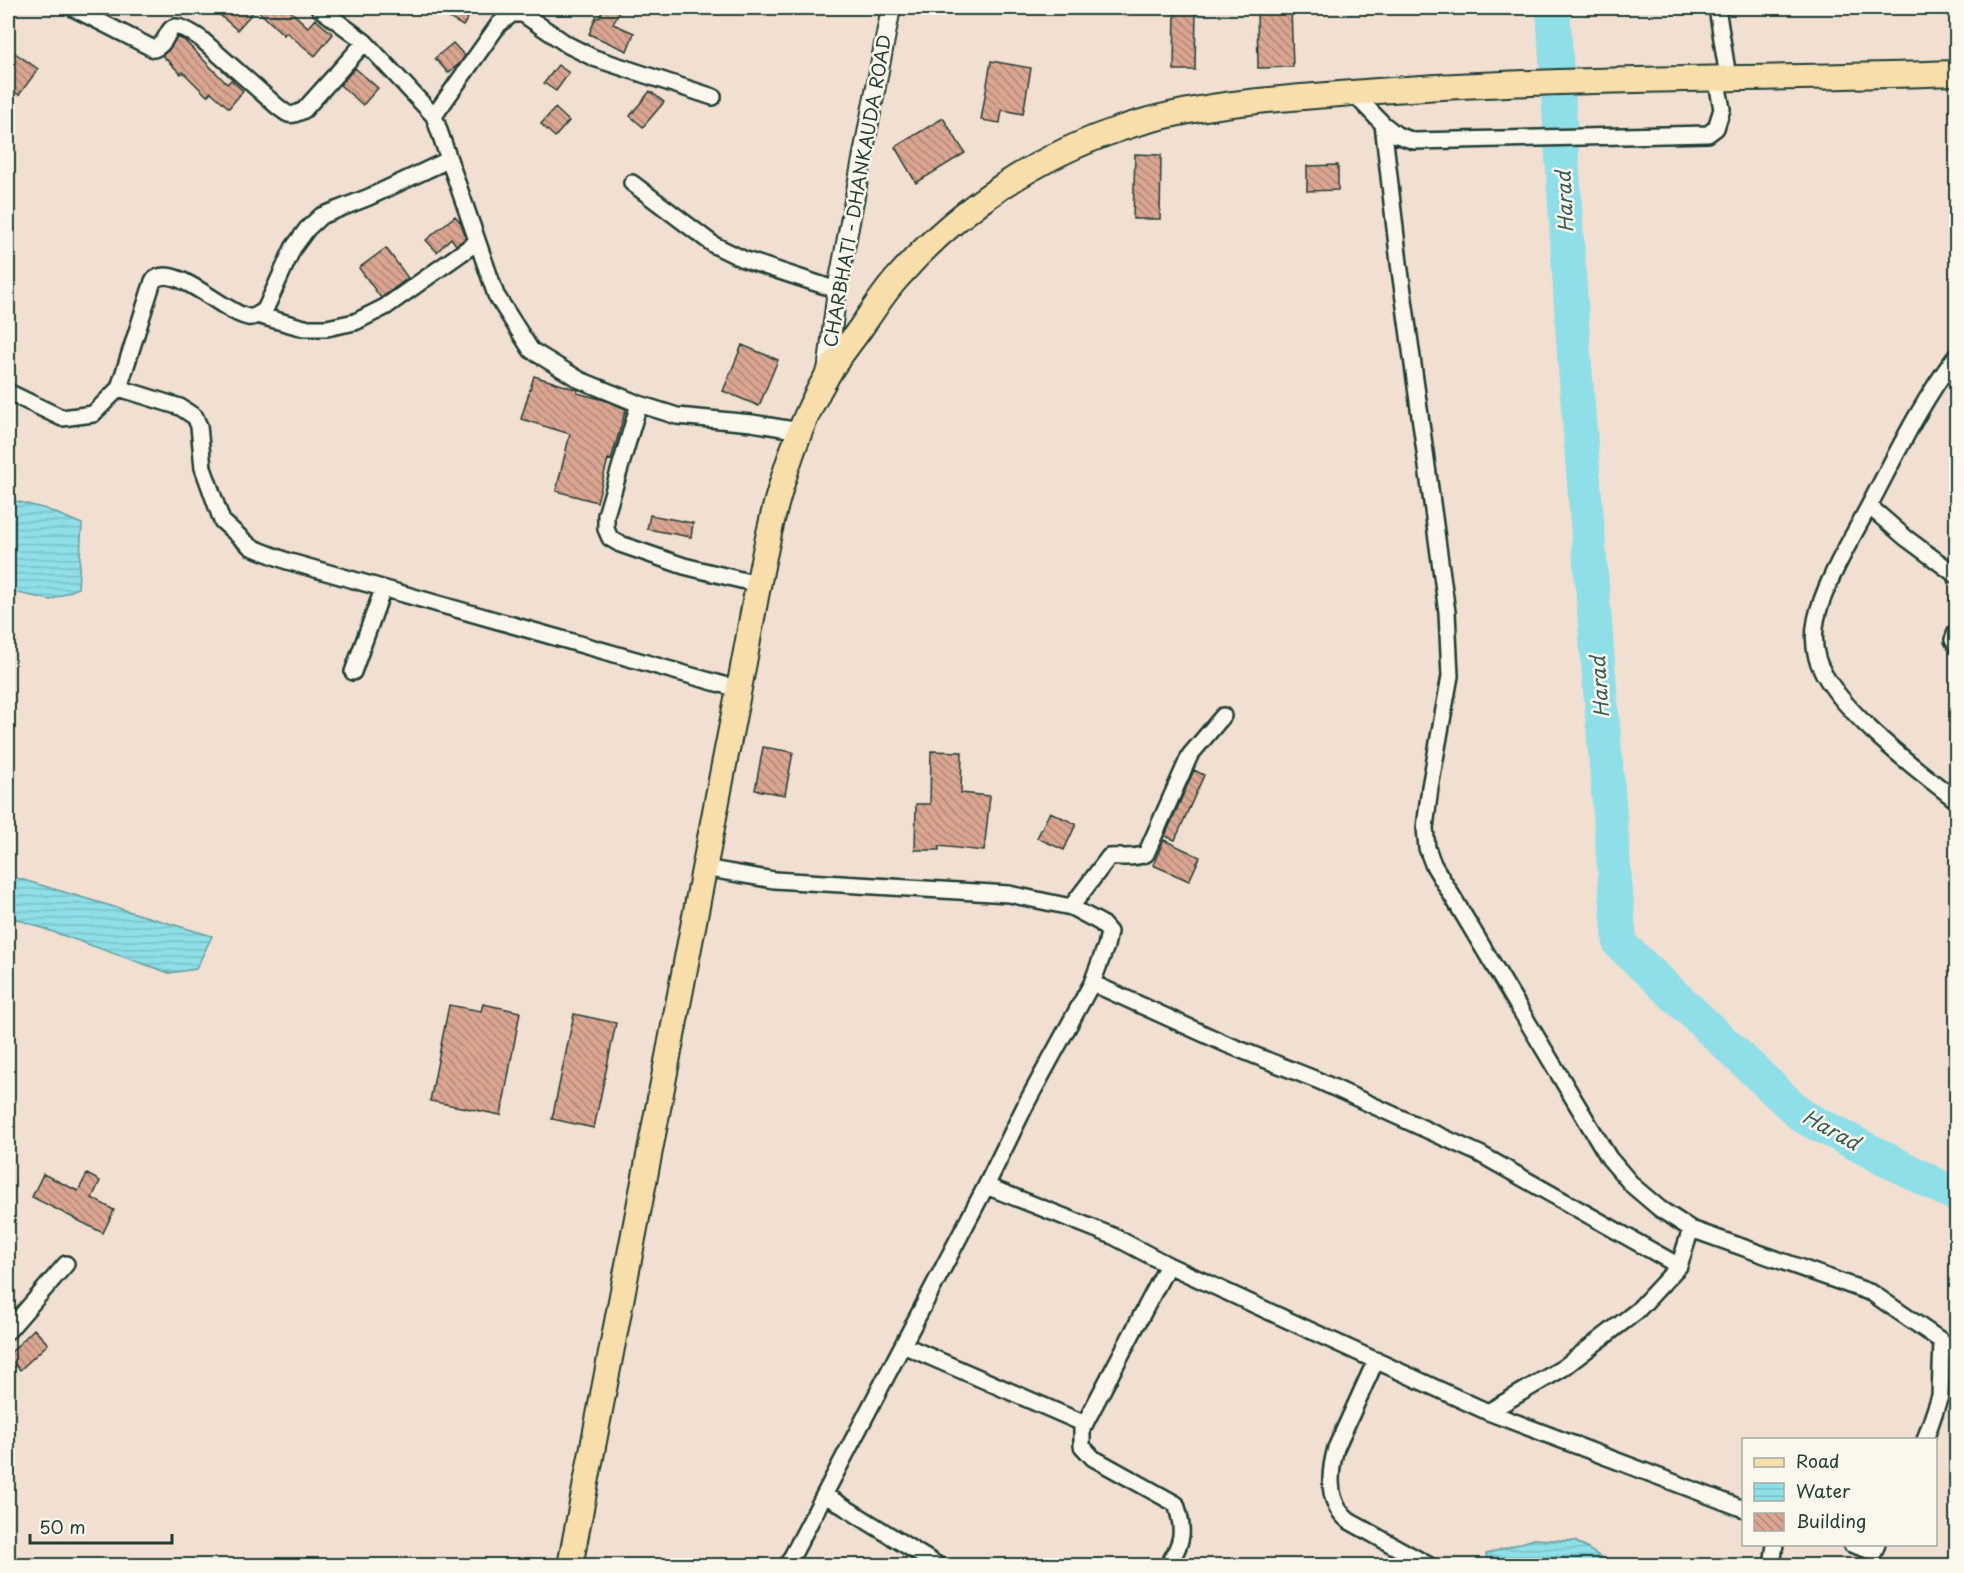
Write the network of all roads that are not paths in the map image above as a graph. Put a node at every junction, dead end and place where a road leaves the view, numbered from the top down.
1 (73, 8) edge
2 (319, 8) edge
3 (891, 8) edge
4 (1717, 8) edge
5 (365, 42) junction
6 (1956, 73) edge
7 (1722, 77) junction
8 (1353, 93) junction
9 (713, 97) dead end
10 (434, 116) junction
11 (1383, 124) junction
12 (448, 160) junction
13 (632, 183) dead end
14 (477, 242) junction
15 (837, 291) junction
16 (257, 315) junction
17 (1956, 356) edge
18 (827, 375) junction
19 (119, 388) junction
20 (8, 392) edge
21 (639, 404) junction
22 (800, 431) junction
23 (1869, 506) junction
24 (1956, 575) edge
25 (383, 589) junction
26 (756, 593) junction
27 (1956, 632) edge
28 (1956, 645) edge
29 (353, 672) dead end
30 (738, 689) junction
31 (1223, 716) dead end
32 (1956, 800) edge
33 (705, 868) junction
34 (1071, 907) junction
35 (1092, 983) junction
36 (986, 1186) junction
37 (1691, 1229) junction
38 (66, 1264) dead end
39 (1168, 1265) junction
40 (1679, 1266) junction
41 (8, 1331) edge
42 (1942, 1341) junction
43 (903, 1345) junction
44 (1956, 1351) edge
45 (1376, 1360) junction
46 (1488, 1412) junction
47 (1085, 1424) junction
48 (1925, 1438) edge
49 (825, 1495) junction
50 (1742, 1509) edge
51 (1775, 1546) edge
52 (1855, 1546) edge
53 (1876, 1546) edge
54 (570, 1566) edge
55 (787, 1566) edge
56 (939, 1566) edge
57 (1167, 1566) edge
58 (1430, 1566) edge
59 (1772, 1566) edge

1 - 5 street
2 - 5 street
3 - 15 street, CHARBHATI - DHANKAUDA ROAD
4 - 7 street
5 - 10 street
6 - 7 main road
7 - 8 main road
7 - 11 street
8 - 11 street
8 - 18 main road
9 - 10 street
10 - 12 street
11 - 37 street
12 - 14 street
12 - 16 street
13 - 15 street
14 - 16 street
14 - 21 street
15 - 18 street, CHARBHATI - DHANKAUDA ROAD
16 - 19 street
17 - 23 street
18 - 22 main road
19 - 20 street
19 - 25 street
21 - 22 street
21 - 26 street
22 - 26 main road
23 - 24 street
23 - 32 street
25 - 29 street
25 - 30 street
26 - 30 main road
27 - 28 street
30 - 33 main road
31 - 34 street
33 - 34 street
33 - 54 main road
34 - 35 street
35 - 36 street
35 - 40 street
36 - 39 street
36 - 43 street
37 - 40 street
37 - 42 street
38 - 41 street
39 - 45 street
39 - 47 street
40 - 46 street
42 - 44 street
42 - 48 street
43 - 47 street
43 - 49 street
45 - 46 street
45 - 58 street
46 - 50 street
47 - 57 street
49 - 55 street
49 - 56 street
51 - 59 street
52 - 53 street

